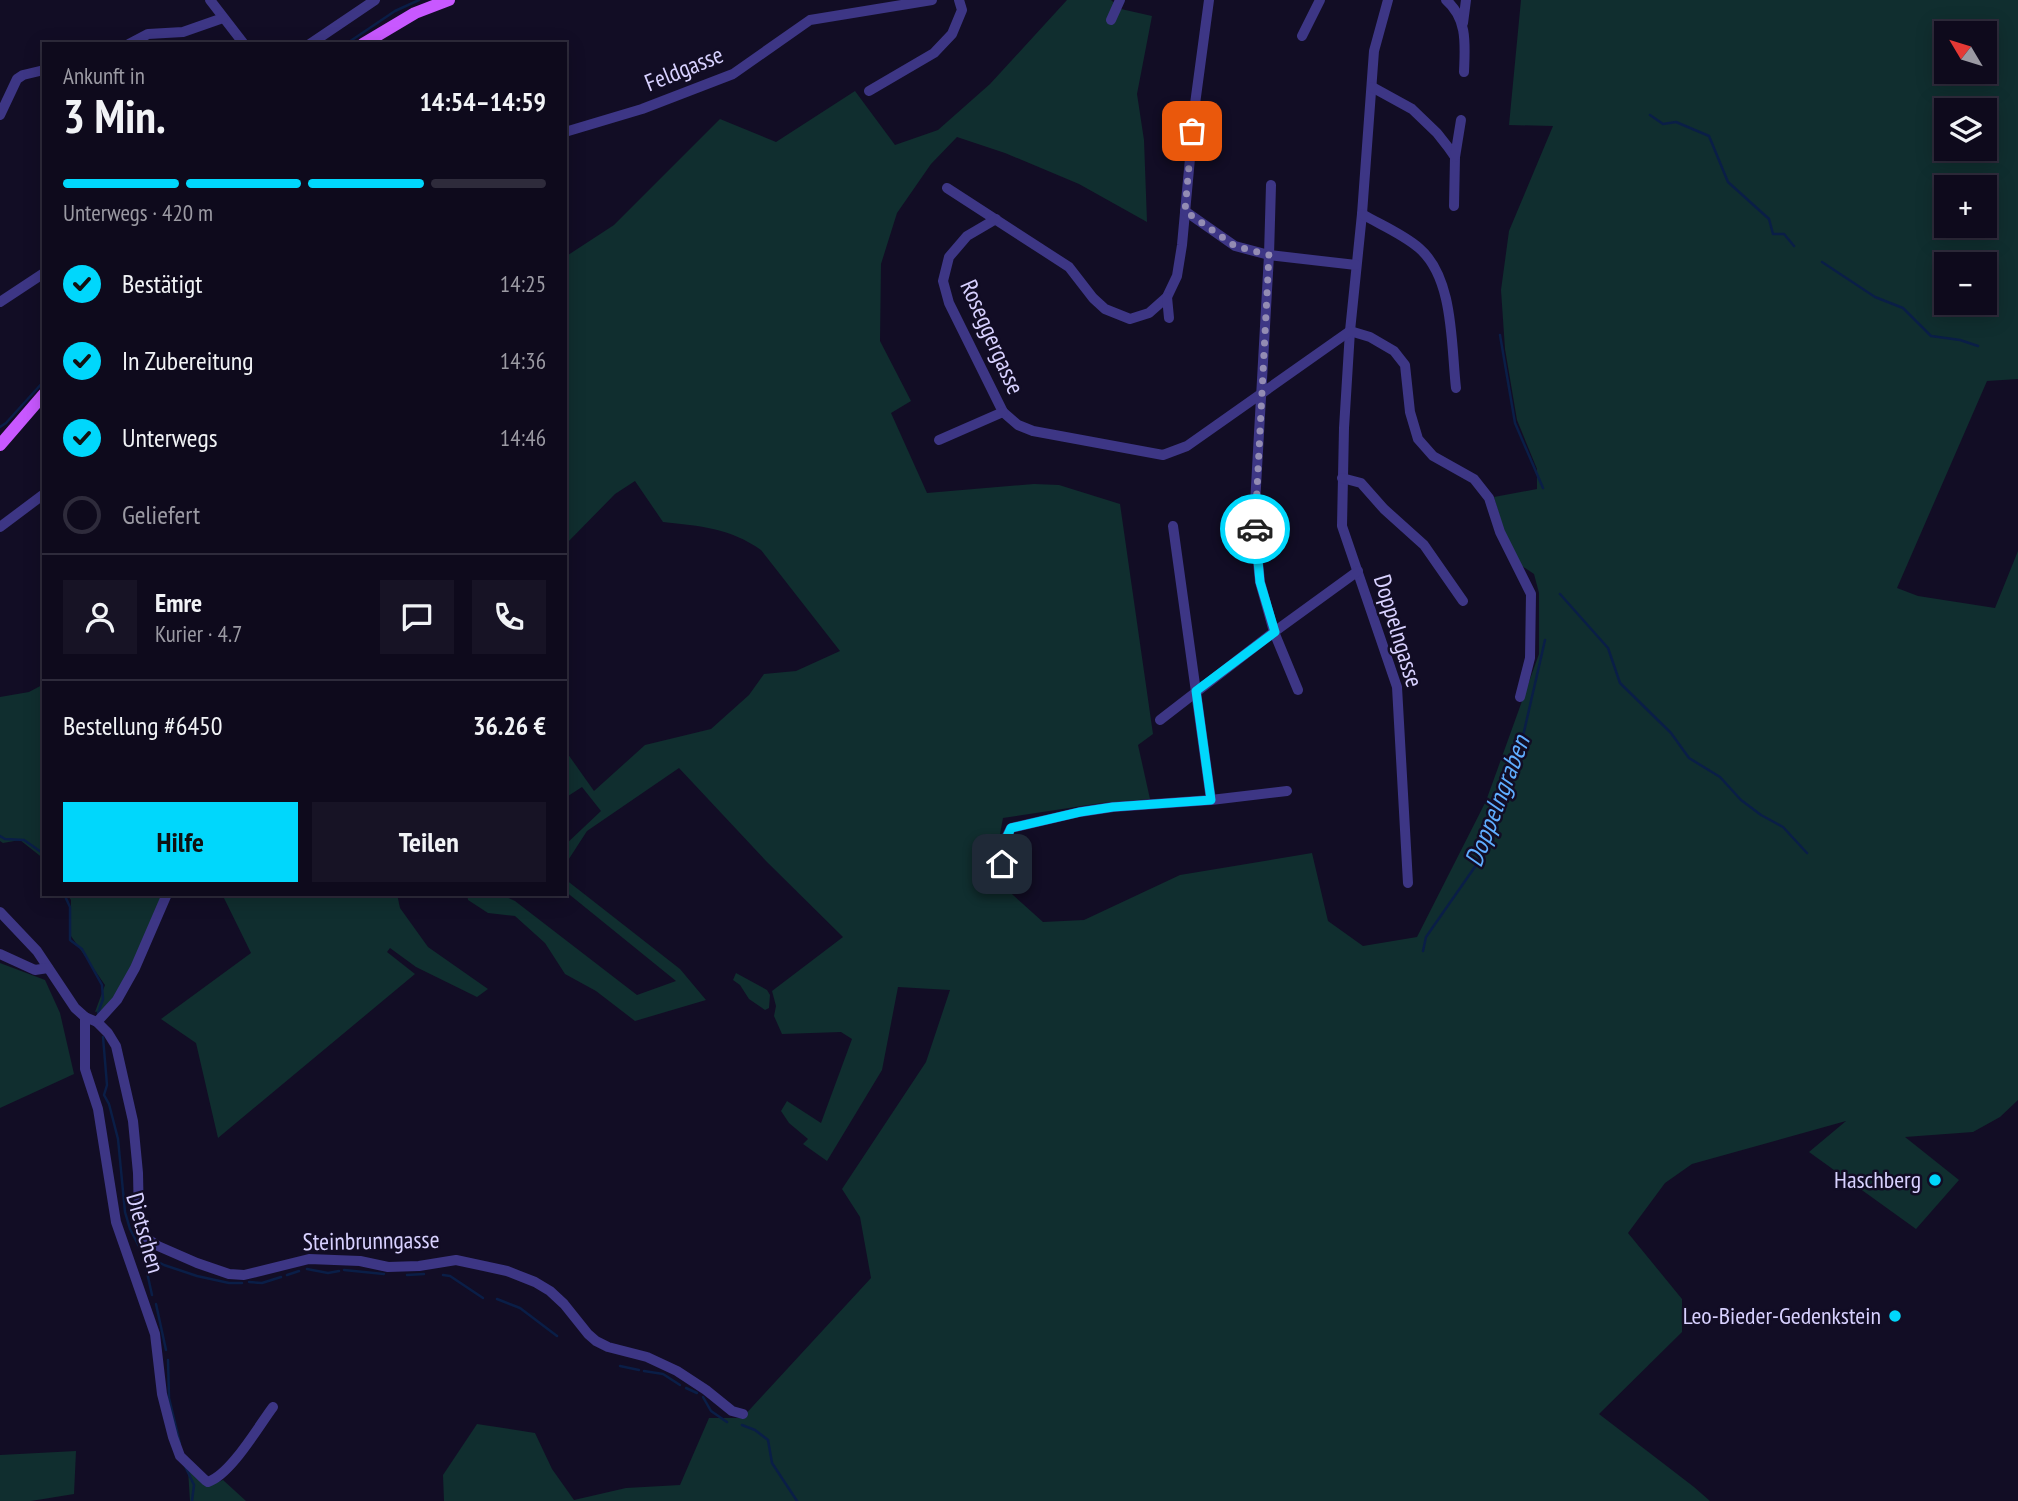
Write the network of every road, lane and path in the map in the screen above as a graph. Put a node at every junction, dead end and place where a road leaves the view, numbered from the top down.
1 (375, 0) edge
2 (449, 0) edge
3 (932, 0) edge
4 (959, 0) edge
5 (1120, 0) edge
6 (1209, 0) edge
7 (1320, 0) edge
8 (1388, 0) edge
9 (1446, 0) edge
10 (1466, 0) edge
11 (211, 1) edge
12 (223, 18) junction
13 (1111, 20) dead end
14 (1463, 23) junction
15 (183, 32) junction
16 (1302, 36) dead end
17 (133, 42) edge
18 (183, 42) edge
19 (241, 42) edge
20 (313, 42) edge
21 (366, 42) edge
22 (42, 70) edge
23 (1464, 72) dead end
24 (1372, 87) junction
25 (869, 91) dead end
26 (0, 115) edge
27 (1461, 120) dead end
28 (567, 131) edge
29 (1455, 157) junction
30 (1271, 185) dead end
31 (947, 188) dead end
32 (1454, 206) dead end
33 (1185, 211) junction
34 (1363, 214) junction
35 (996, 219) junction
36 (1269, 255) junction
37 (1356, 265) junction
38 (42, 274) edge
39 (1167, 298) junction
40 (0, 302) edge
41 (1169, 317) dead end
42 (1350, 331) junction
43 (1456, 388) dead end
44 (1261, 393) junction
45 (42, 396) edge
46 (1003, 412) junction
47 (939, 440) dead end
48 (0, 445) edge
49 (1342, 478) junction
50 (42, 496) edge
51 (1173, 526) dead end
52 (0, 527) edge
53 (1358, 571) junction
54 (1464, 601) dead end
55 (1275, 632) junction
56 (1298, 690) dead end
57 (1196, 691) junction
58 (1520, 697) dead end
59 (1160, 720) dead end
60 (1287, 791) dead end
61 (1211, 800) junction
62 (1002, 864) dead end
63 (1408, 883) dead end
64 (166, 896) edge
65 (0, 912) edge
66 (0, 954) edge
67 (48, 968) junction
68 (85, 1017) junction
69 (97, 1021) junction
70 (273, 1407) dead end
71 (743, 1414) dead end

1 - 20 street
2 - 21 main road
3 - 28 street, Feldgasse
4 - 25 street
5 - 13 street
6 - 33 street
7 - 16 street
8 - 24 street, Doppelngasse
9 - 14 street
10 - 14 street
11 - 12 street
12 - 15 street
12 - 19 street
14 - 23 street
15 - 17 street
15 - 18 street
22 - 26 street
24 - 29 street
24 - 34 street, Doppelngasse
27 - 29 street
29 - 32 street
30 - 36 street
31 - 35 street
33 - 36 street
33 - 39 street
34 - 37 street, Doppelngasse
34 - 43 street
35 - 39 street
35 - 46 street, Roseggergasse
36 - 37 street
36 - 44 street
37 - 42 street, Doppelngasse
38 - 40 street
39 - 41 street
42 - 44 street
42 - 49 street, Doppelngasse
42 - 58 street
44 - 46 street, Roseggergasse
44 - 55 street
45 - 48 main road
46 - 47 street, Roseggergasse
49 - 53 street, Doppelngasse
49 - 54 street
50 - 52 street
51 - 57 street
53 - 55 street
53 - 63 street, Doppelngasse
55 - 56 street
55 - 57 street
57 - 59 street
57 - 61 street
60 - 61 street
61 - 62 street
64 - 69 street
65 - 67 street
66 - 67 street
67 - 68 street
68 - 69 street
68 - 70 street, Dietschen
69 - 71 street, Steinbrunngasse

